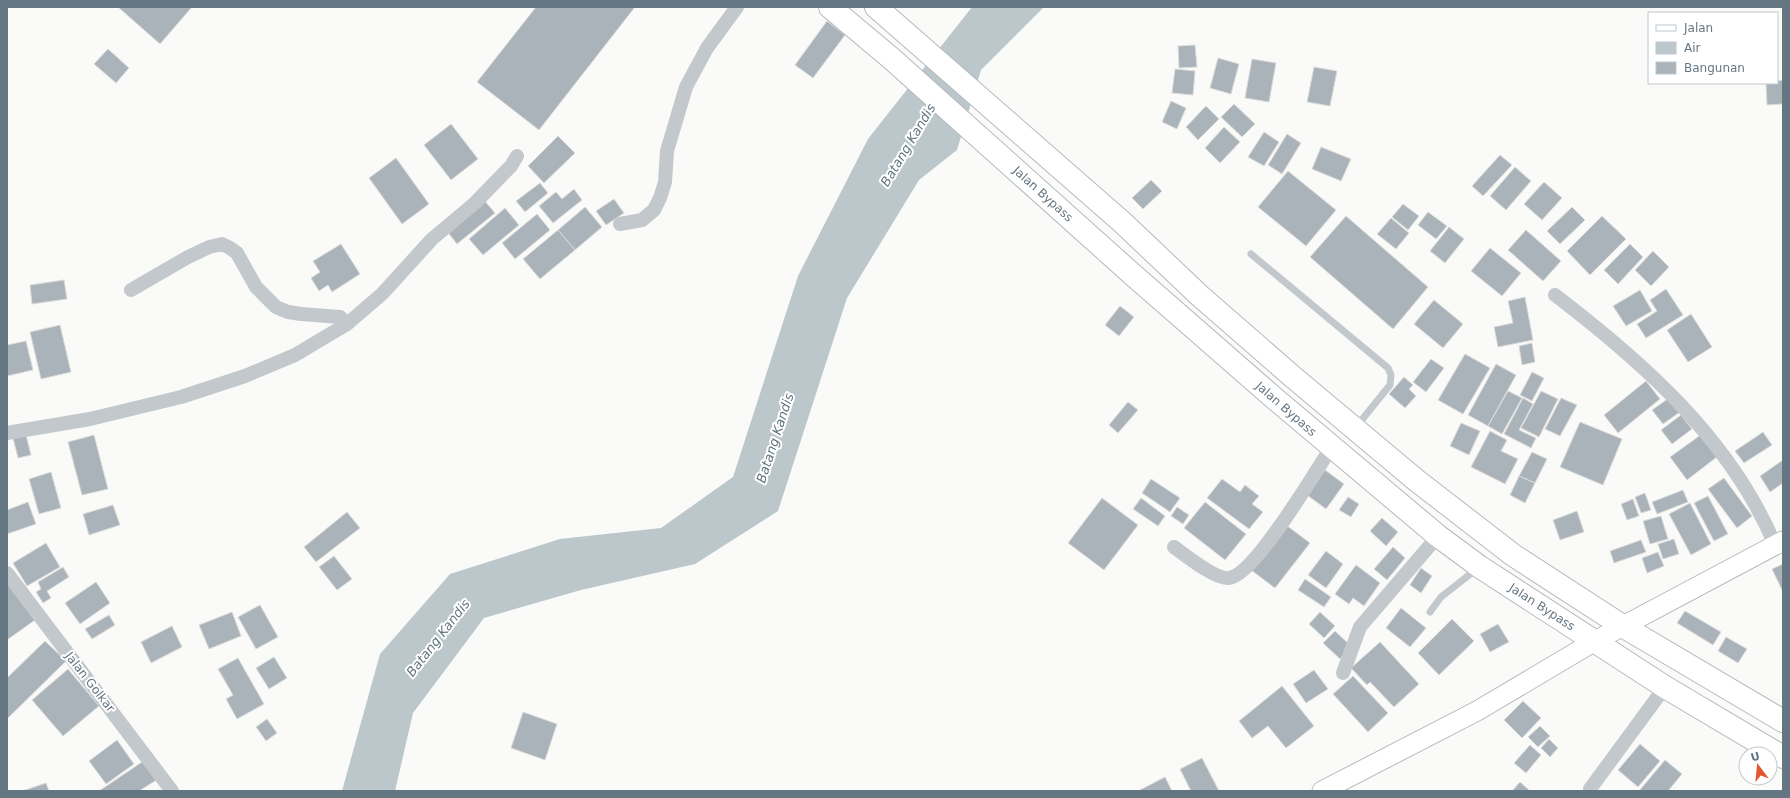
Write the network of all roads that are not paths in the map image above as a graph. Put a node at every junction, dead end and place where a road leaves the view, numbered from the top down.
1 (737, 7) edge
2 (830, 7) edge
3 (876, 7) edge
4 (517, 156) dead end
5 (620, 224) dead end
6 (1251, 254) dead end
7 (131, 290) dead end
8 (1555, 295) dead end
9 (347, 324) junction
10 (1293, 377) junction
11 (1274, 398) junction
12 (1354, 429) junction
13 (7, 433) edge
14 (1331, 448) junction
15 (1438, 536) junction
16 (1779, 543) edge
17 (1174, 547) dead end
18 (1480, 567) junction
19 (7, 573) edge
20 (1430, 612) dead end
21 (1624, 627) junction
22 (1595, 640) junction
23 (1343, 673) dead end
24 (1666, 687) junction
25 (1783, 721) edge
26 (1783, 757) edge
27 (1590, 789) dead end
28 (1325, 790) edge
29 (172, 791) edge

1 - 5 street
2 - 11 highway, Jalan Bypass
3 - 10 highway
4 - 9 street
6 - 12 lane
7 - 9 street
8 - 16 street
9 - 13 street
10 - 11 highway
10 - 12 highway
11 - 14 highway, Jalan Bypass
12 - 21 highway
14 - 15 highway, Jalan Bypass
14 - 17 street
15 - 18 highway, Jalan Bypass
15 - 23 street
16 - 21 street
18 - 20 lane
18 - 22 highway, Jalan Bypass
19 - 29 street, Jalan Golkar
21 - 22 street
21 - 25 highway
22 - 24 highway, Jalan Bypass
22 - 28 street
24 - 26 highway, Jalan Bypass
24 - 27 street

